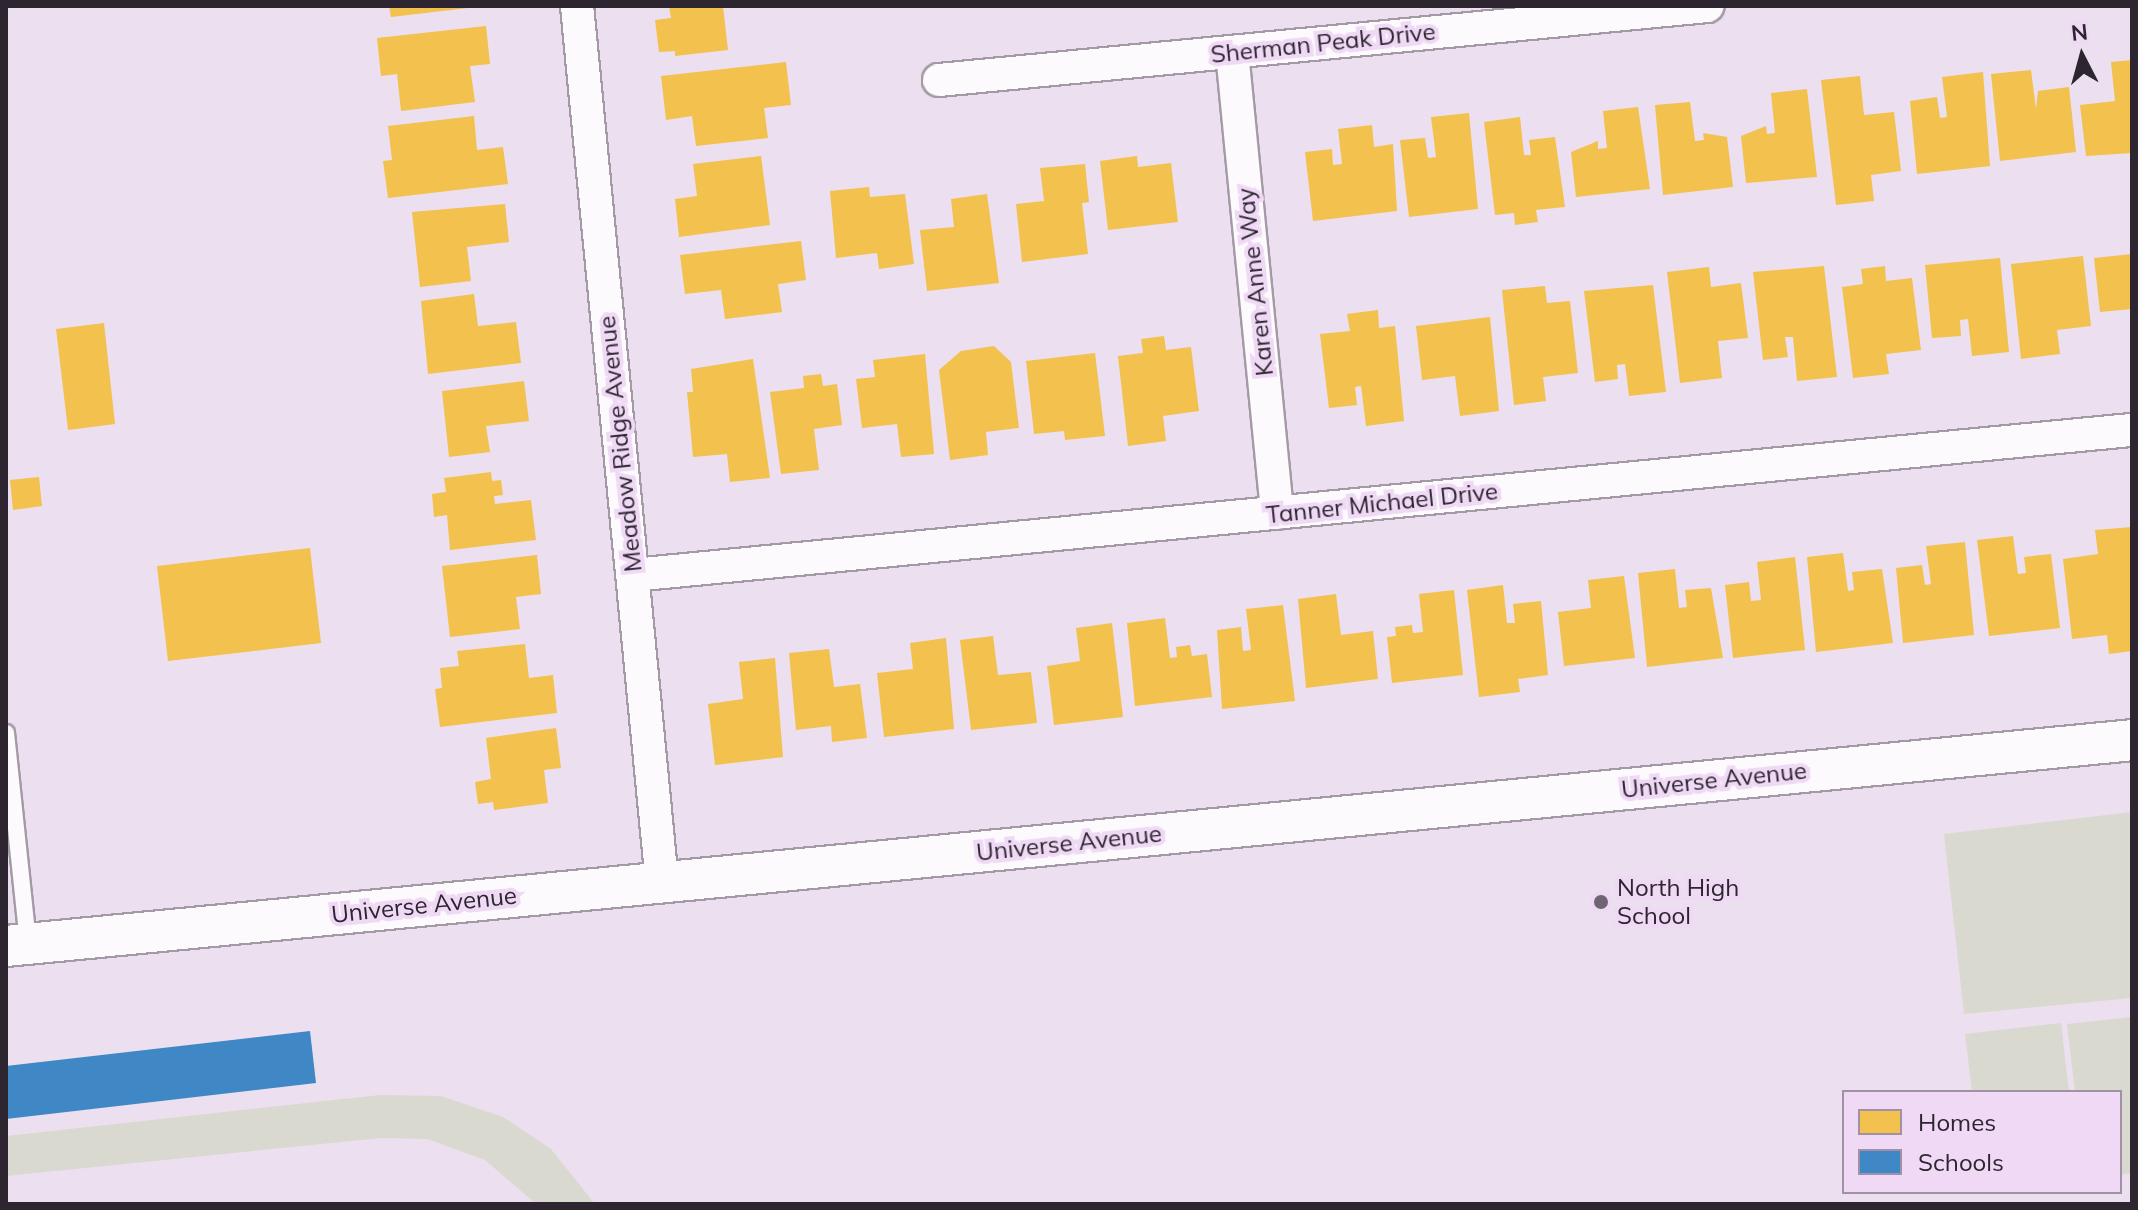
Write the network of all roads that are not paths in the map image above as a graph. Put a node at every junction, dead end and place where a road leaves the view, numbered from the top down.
1 (577, 6) edge
2 (1707, 6) edge
3 (1232, 52) junction
4 (939, 80) dead end
5 (2132, 430) edge
6 (1277, 513) junction
7 (633, 575) junction
8 (6, 733) edge
9 (2132, 740) edge
10 (8, 770) edge
11 (662, 882) junction
12 (17, 944) edge

1 - 7 street, Meadow Ridge Avenue
2 - 3 street, Sherman Peak Drive
3 - 4 street, Sherman Peak Drive
3 - 6 street, Karen Anne Way
5 - 6 street, Tanner Michael Drive
6 - 7 street, Tanner Michael Drive
7 - 11 street, Meadow Ridge Avenue
8 - 10 lane
9 - 11 street, Universe Avenue
10 - 12 lane
11 - 12 street, Universe Avenue

